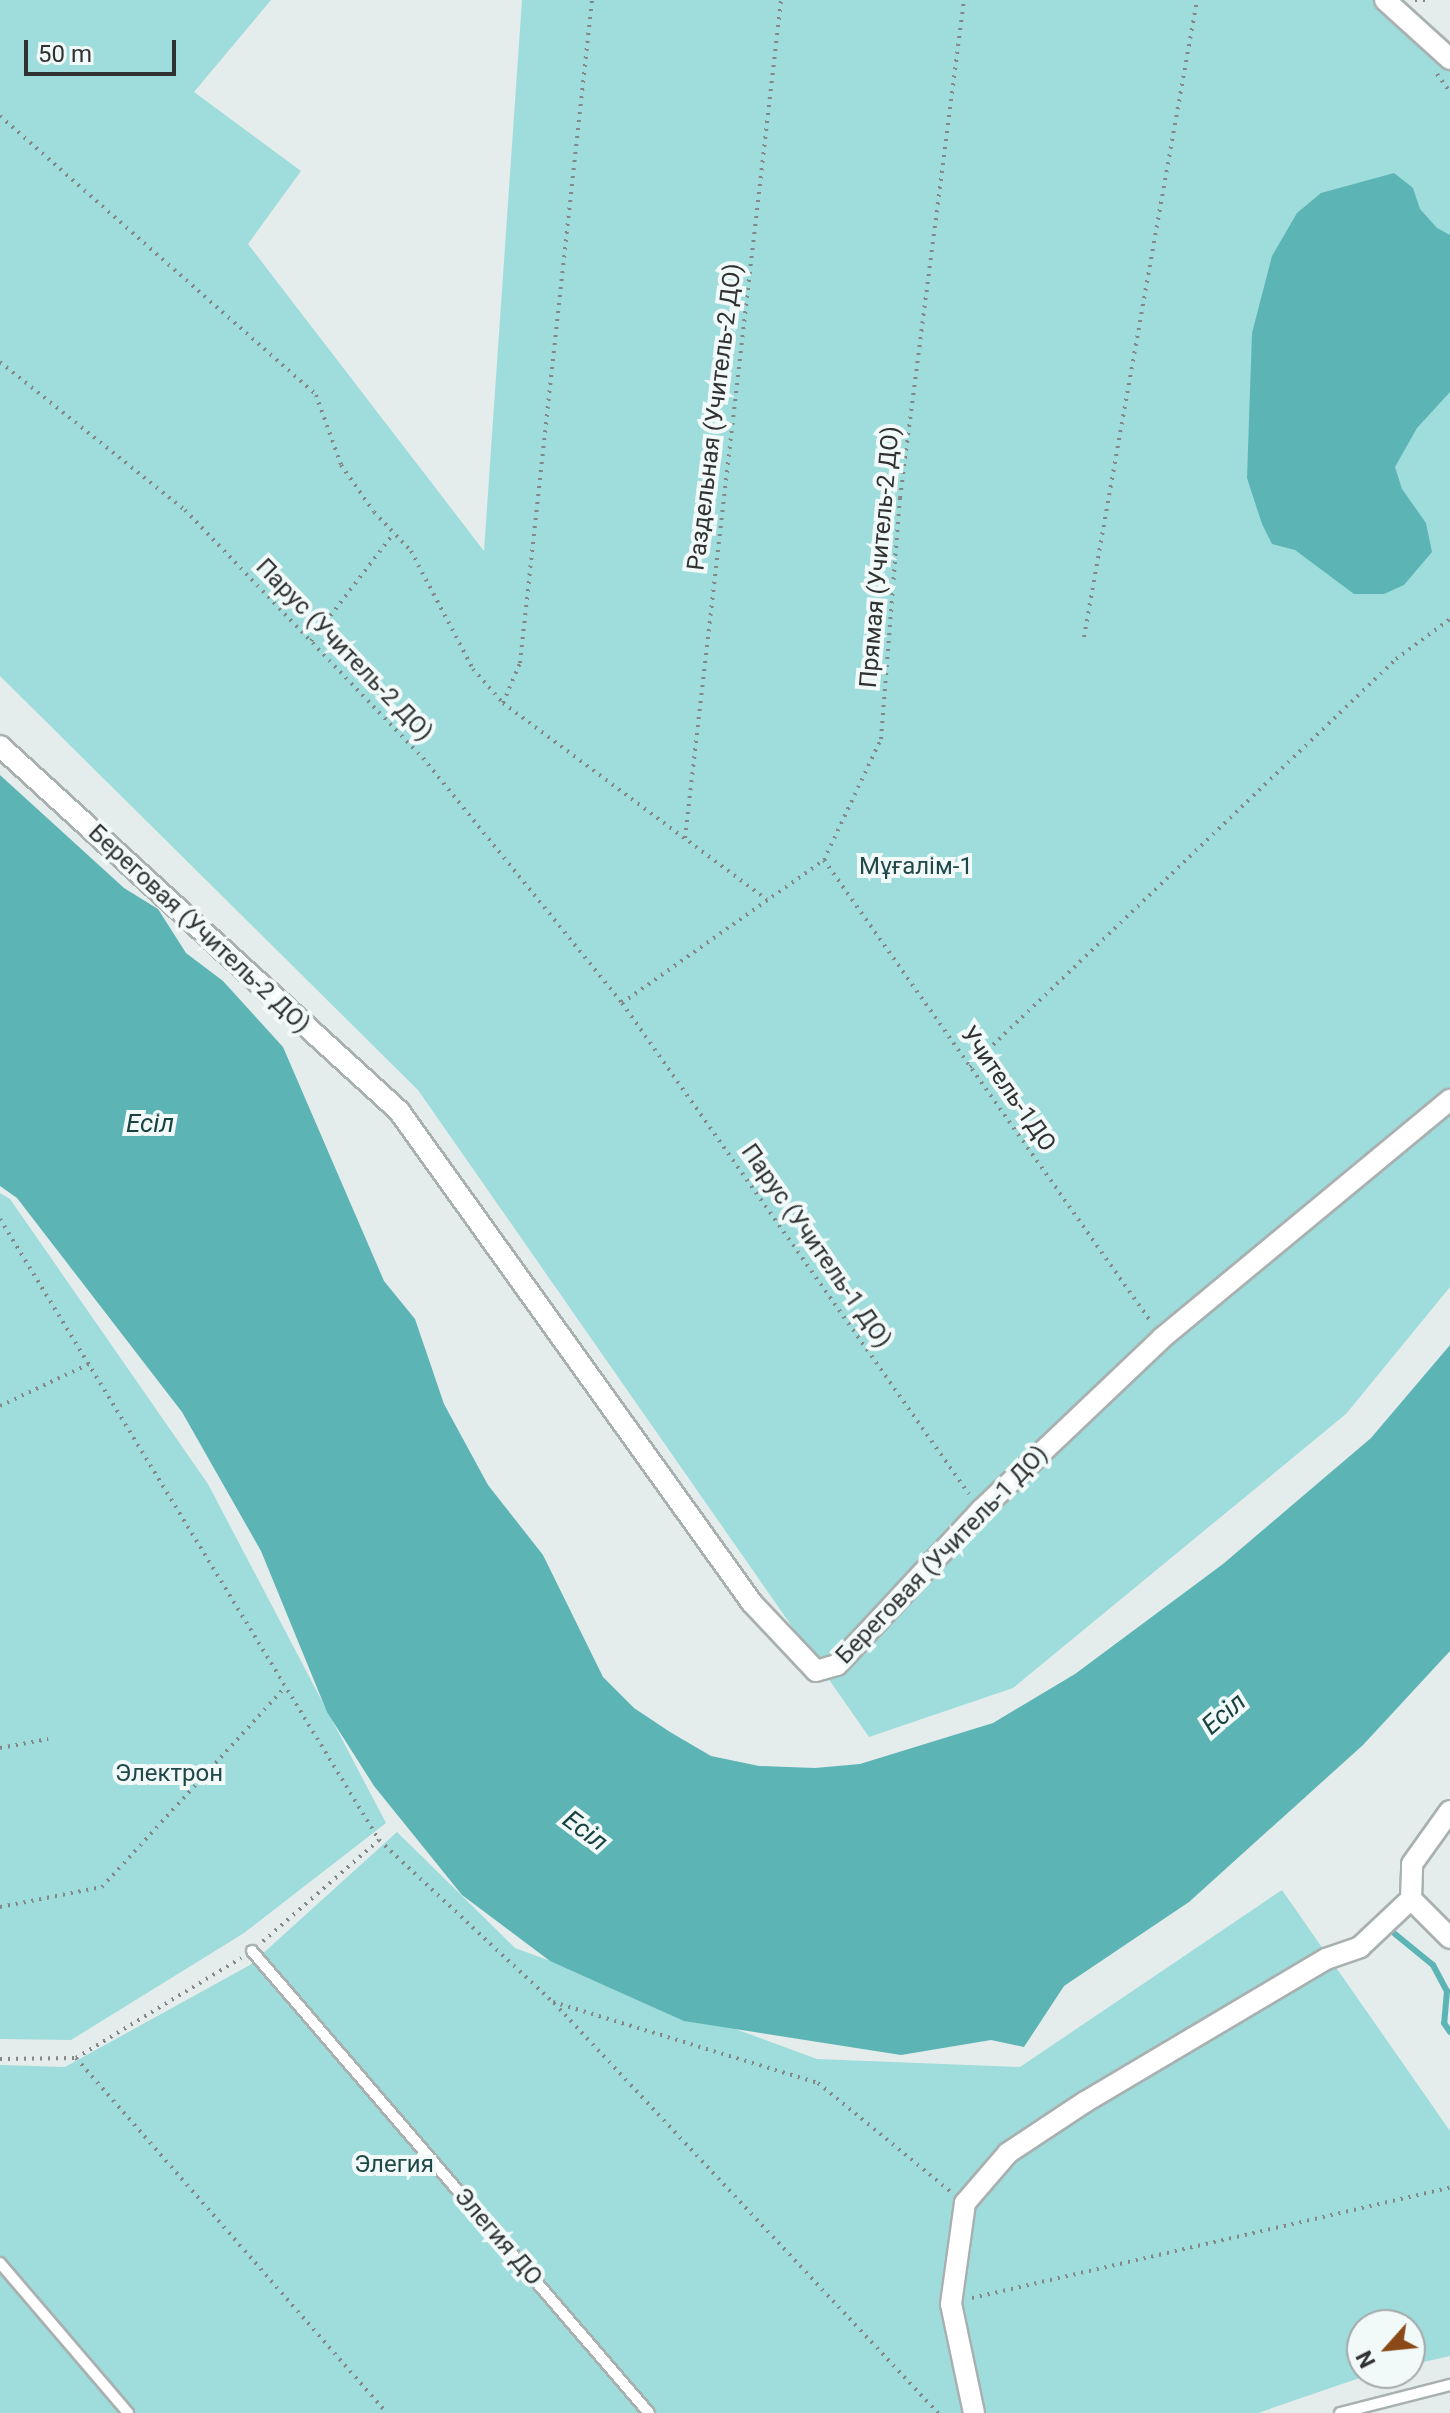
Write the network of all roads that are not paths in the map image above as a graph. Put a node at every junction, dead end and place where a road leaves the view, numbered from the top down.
1 (1385, 0) edge
2 (1450, 59) edge
3 (0, 746) edge
4 (1450, 1100) edge
5 (399, 1111) joint
6 (1450, 1811) edge
7 (1411, 1899) junction
8 (1450, 1938) edge
9 (252, 1951) road end
10 (0, 2263) edge
11 (1450, 2385) edge
12 (128, 2413) edge
13 (649, 2413) edge
14 (974, 2413) edge
15 (1340, 2413) edge

1 - 2 street
3 - 5 street, Береговая (Учитель-2 ДО)
4 - 5 street, Береговая (Учитель-1 ДО)
6 - 7 street
7 - 8 street
7 - 14 street
9 - 13 lane, Элегия ДО
10 - 12 lane
11 - 15 lane

